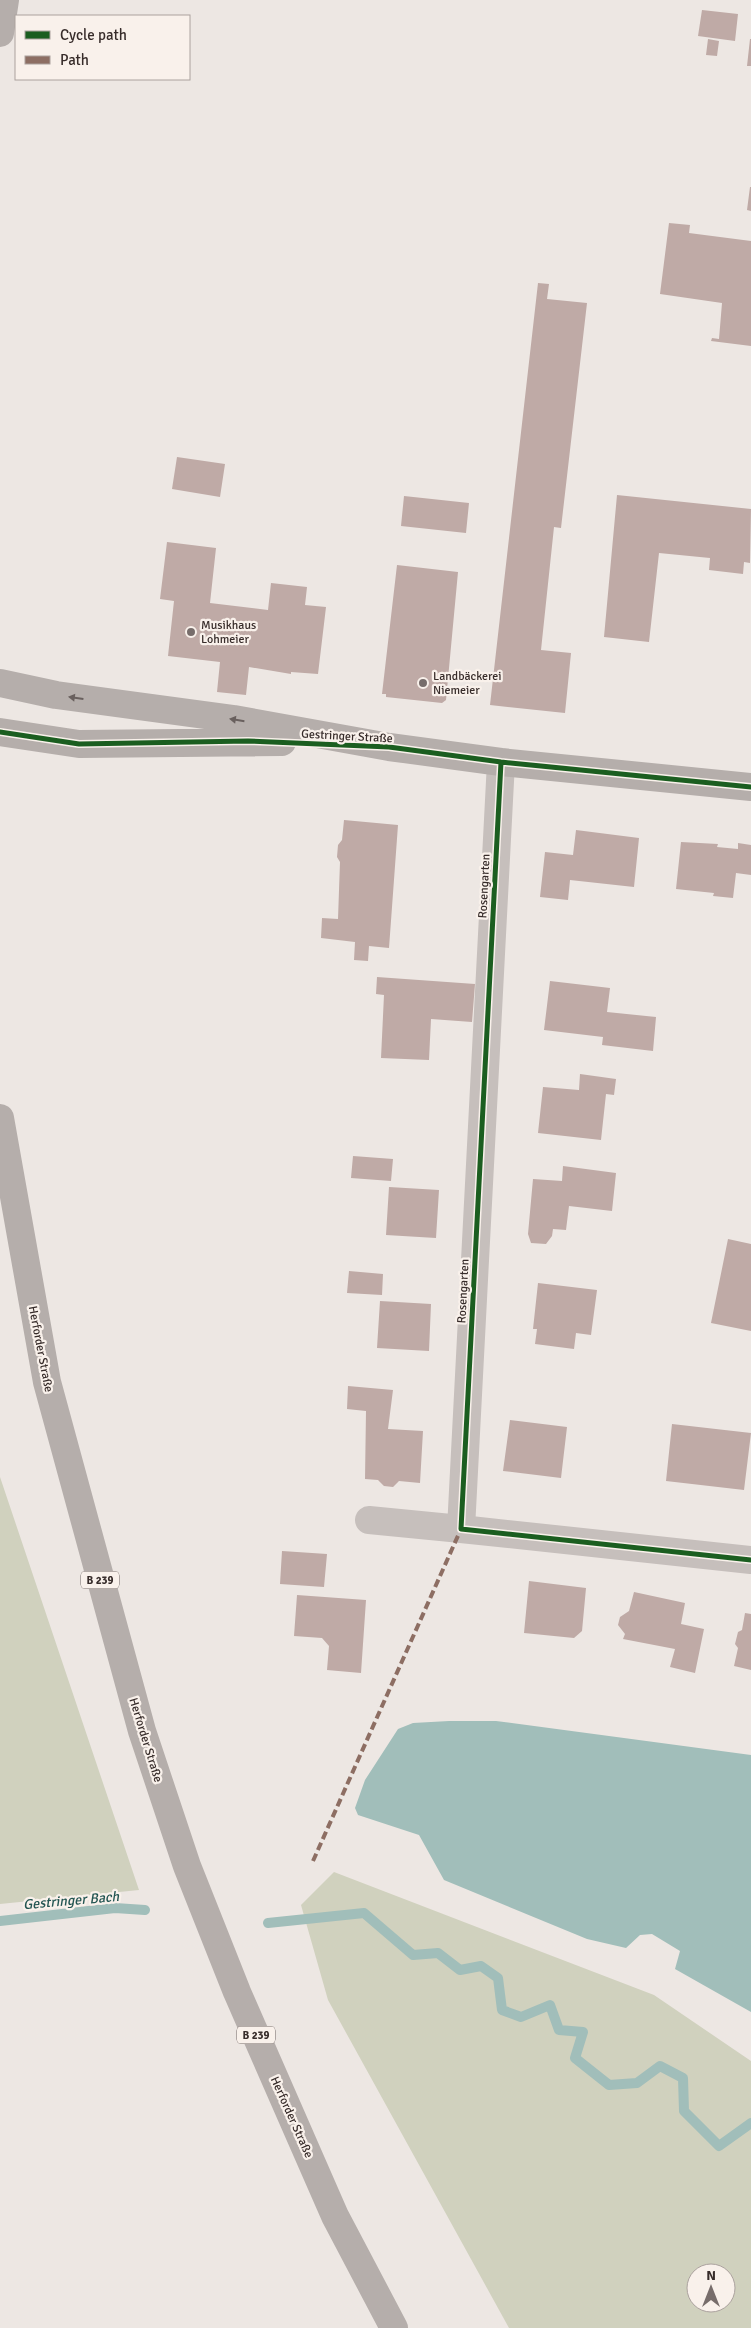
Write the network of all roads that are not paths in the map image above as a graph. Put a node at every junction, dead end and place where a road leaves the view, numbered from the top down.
1 (5, 0) edge
2 (0, 33) edge
3 (0, 683) edge
4 (0, 732) edge
5 (389, 747) junction
6 (501, 762) junction
7 (751, 787) edge
8 (0, 1118) edge
9 (369, 1520) dead end
10 (461, 1529) junction
11 (751, 1560) edge
12 (394, 2328) edge

1 - 2 main road
5 -> 3 main road, Gestringer Straße
4 - 5 main road, Gestringer Straße
5 - 6 main road, Gestringer Straße
6 - 7 main road, Gestringer Straße
6 - 10 street, Rosengarten
8 - 12 main road, Herforder Straße / B 239
9 - 10 street
10 - 11 street

